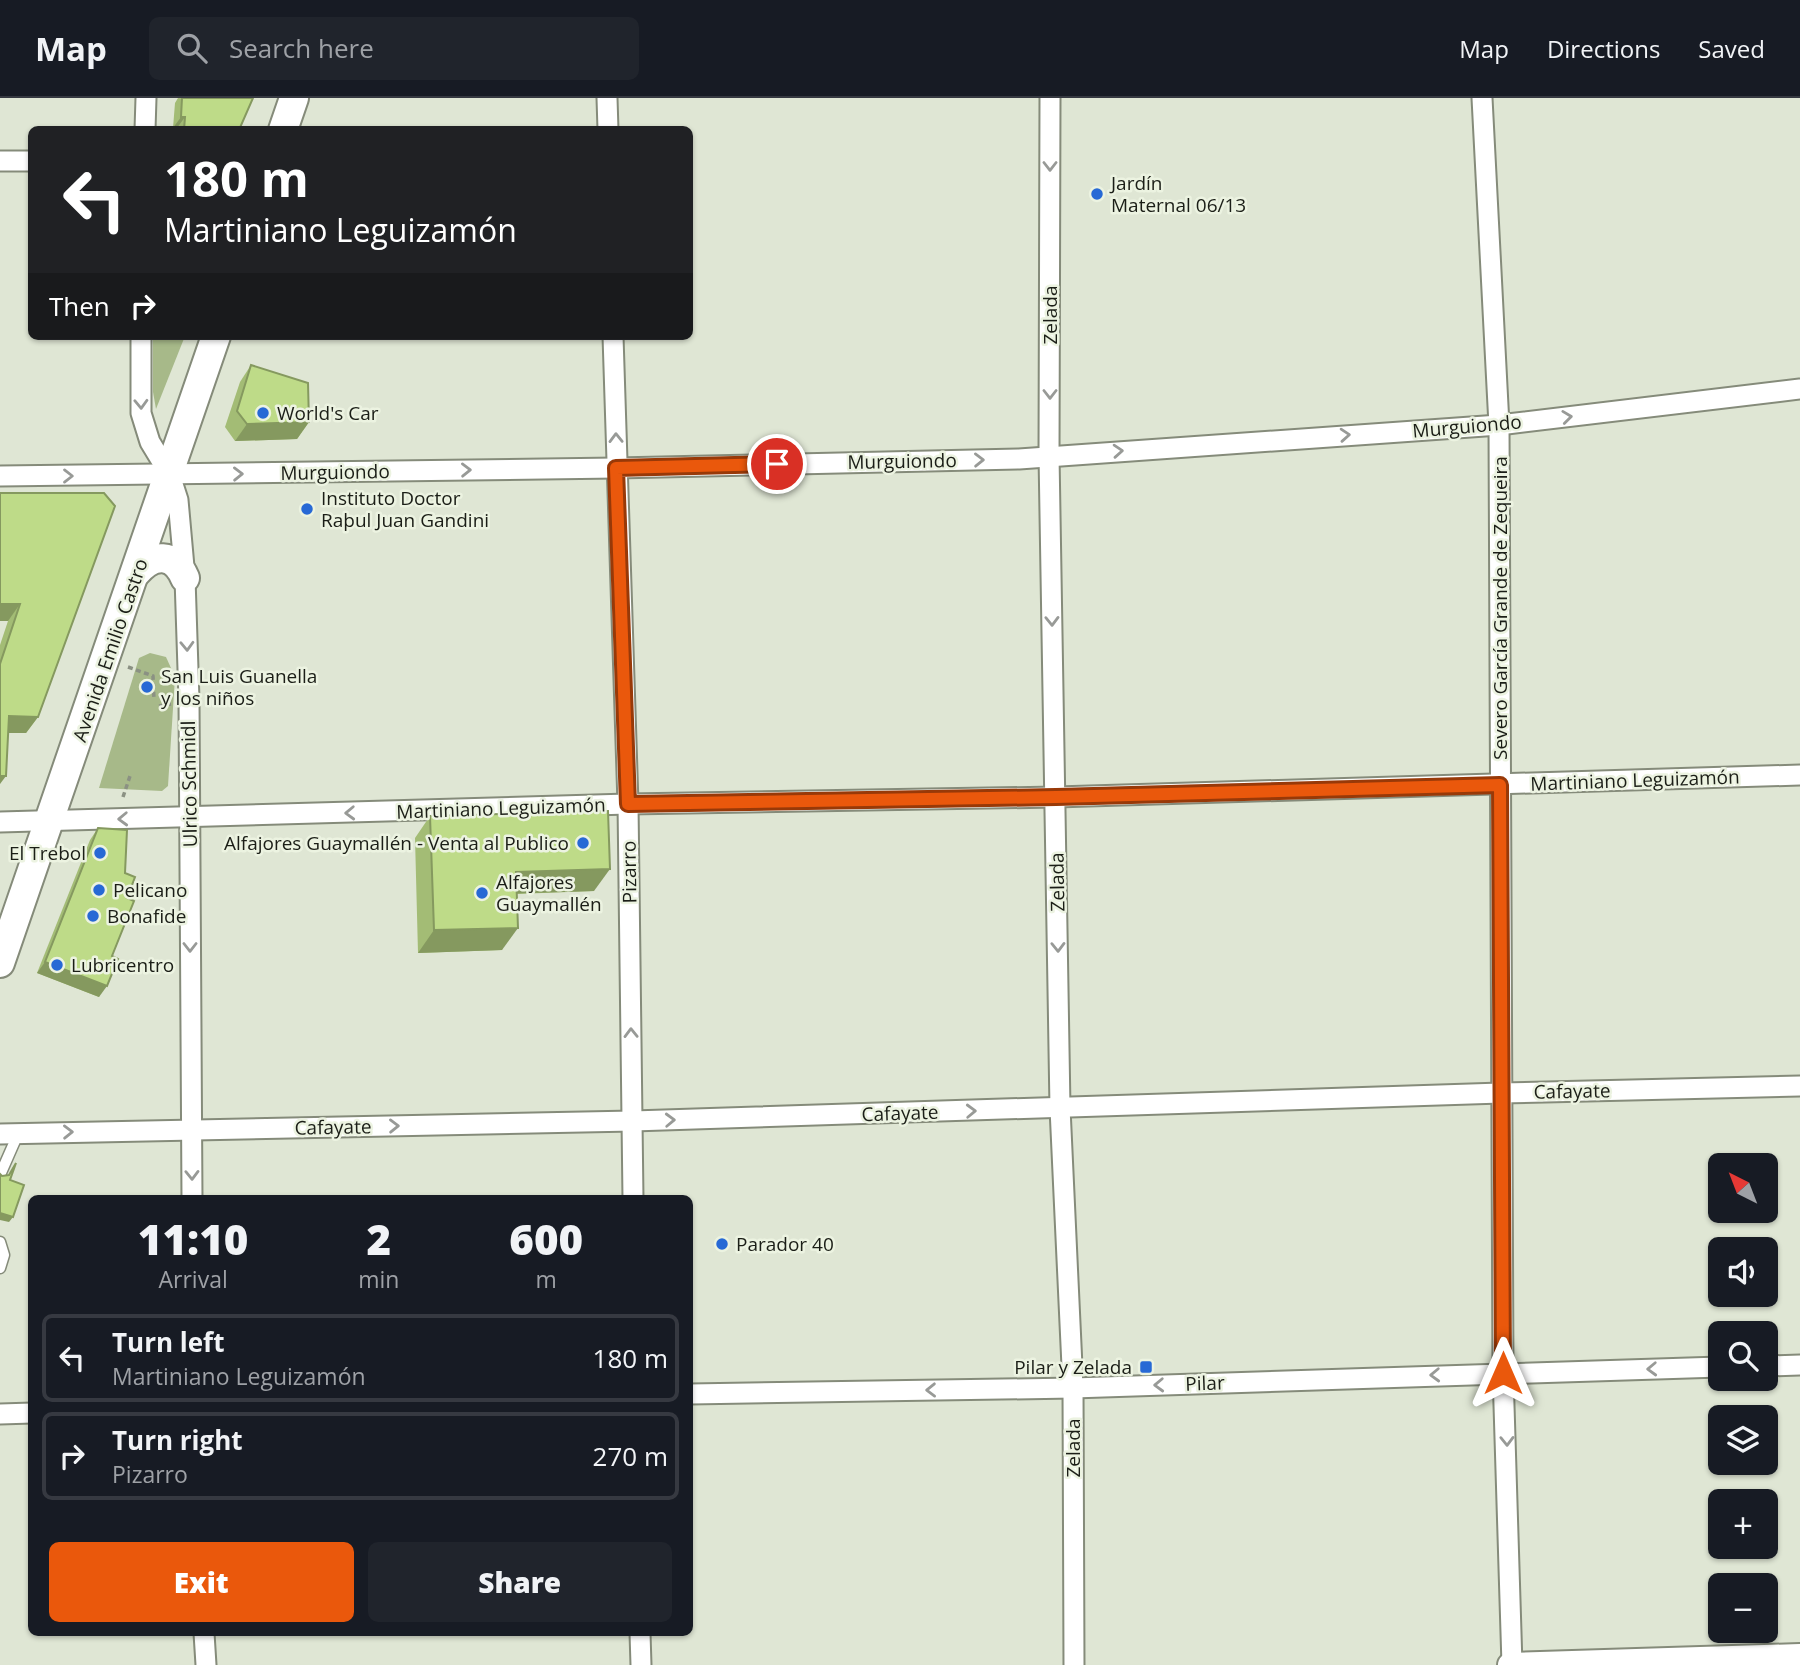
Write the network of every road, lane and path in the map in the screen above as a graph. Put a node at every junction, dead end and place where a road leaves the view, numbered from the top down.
1 (146, 98) edge
2 (294, 98) edge
3 (607, 98) edge
4 (1050, 98) edge
5 (1482, 98) edge
6 (145, 126) edge
7 (285, 126) edge
8 (608, 126) edge
9 (0, 160) edge
10 (28, 161) edge
11 (141, 340) edge
12 (215, 340) edge
13 (613, 340) edge
14 (1800, 389) edge
15 (1499, 425) junction
16 (1049, 455) junction
17 (616, 468) junction
18 (170, 475) junction
19 (0, 476) edge
20 (136, 573) junction
21 (185, 578) junction
22 (106, 661) junction
23 (154, 701) dead end
24 (1800, 775) edge
25 (1500, 785) junction
26 (1056, 797) junction
27 (628, 804) junction
28 (190, 817) junction
29 (51, 821) junction
30 (0, 822) edge
31 (0, 963) edge
32 (1800, 1086) edge
33 (1501, 1093) junction
34 (1060, 1108) junction
35 (633, 1121) junction
36 (191, 1130) junction
37 (9, 1133) edge
38 (0, 1175) edge
39 (192, 1195) edge
40 (634, 1195) edge
41 (0, 1242) edge
42 (0, 1268) edge
43 (1800, 1365) edge
44 (1778, 1366) edge
45 (1708, 1367) edge
46 (1503, 1373) junction
47 (1073, 1388) junction
48 (693, 1394) edge
49 (28, 1413) edge
50 (0, 1414) edge
51 (204, 1636) edge
52 (640, 1636) edge
53 (1800, 1656) edge
54 (206, 1665) edge
55 (641, 1665) edge
56 (1074, 1665) edge
57 (1511, 1665) edge

1 - 6 street
2 - 7 main road
3 - 8 street
4 -> 16 street, Zelada
5 - 15 street, Severo García Grande de Zequeira
9 - 10 street
11 -> 18 street, Ulrico Schmidl
12 - 18 main road, Avenida Emilio Castro
17 -> 13 street, Pizarro
15 -> 14 street, Murguiondo
16 -> 15 street, Murguiondo
15 - 25 street, Severo García Grande de Zequeira
17 -> 16 street, Murguiondo
16 -> 26 street, Zelada
18 -> 17 street, Murguiondo
17 - 27 street, Pizarro
19 -> 18 street, Murguiondo
18 - 20 main road, Avenida Emilio Castro
18 - 21 street, Ulrico Schmidl
20 - 21 main road
20 - 22 main road, Avenida Emilio Castro
21 -> 28 street, Ulrico Schmidl
22 - 23 path
22 - 29 main road, Avenida Emilio Castro
24 - 25 street, Martiniano Leguizamón
25 - 26 street, Martiniano Leguizamón
25 - 33 street, Severo García Grande de Zequeira
26 - 27 street, Martiniano Leguizamón
26 -> 34 street, Zelada
27 -> 28 street, Martiniano Leguizamón
35 -> 27 street, Pizarro
28 -> 29 street, Martiniano Leguizamón
28 -> 36 street, Ulrico Schmidl
29 - 30 street, Martiniano Leguizamón
29 - 31 main road, Avenida Emilio Castro
32 - 33 street, Cafayate
33 - 34 street, Cafayate
33 - 46 street, Severo García Grande de Zequeira
35 -> 34 street, Cafayate
34 - 47 street, Zelada
36 -> 35 street, Cafayate
35 - 40 street, Pizarro
37 -> 36 street, Cafayate
36 -> 39 street, Ulrico Schmidl
37 - 38 lane
41 - 42 lane
43 - 44 street
45 -> 46 street, Pilar
46 -> 47 street, Pilar
46 -> 57 street, Severo García Grande de Zequeira
47 -> 48 street, Pilar
47 - 56 street, Zelada
49 - 50 street
51 - 54 street
52 - 55 street
53 - 57 street

